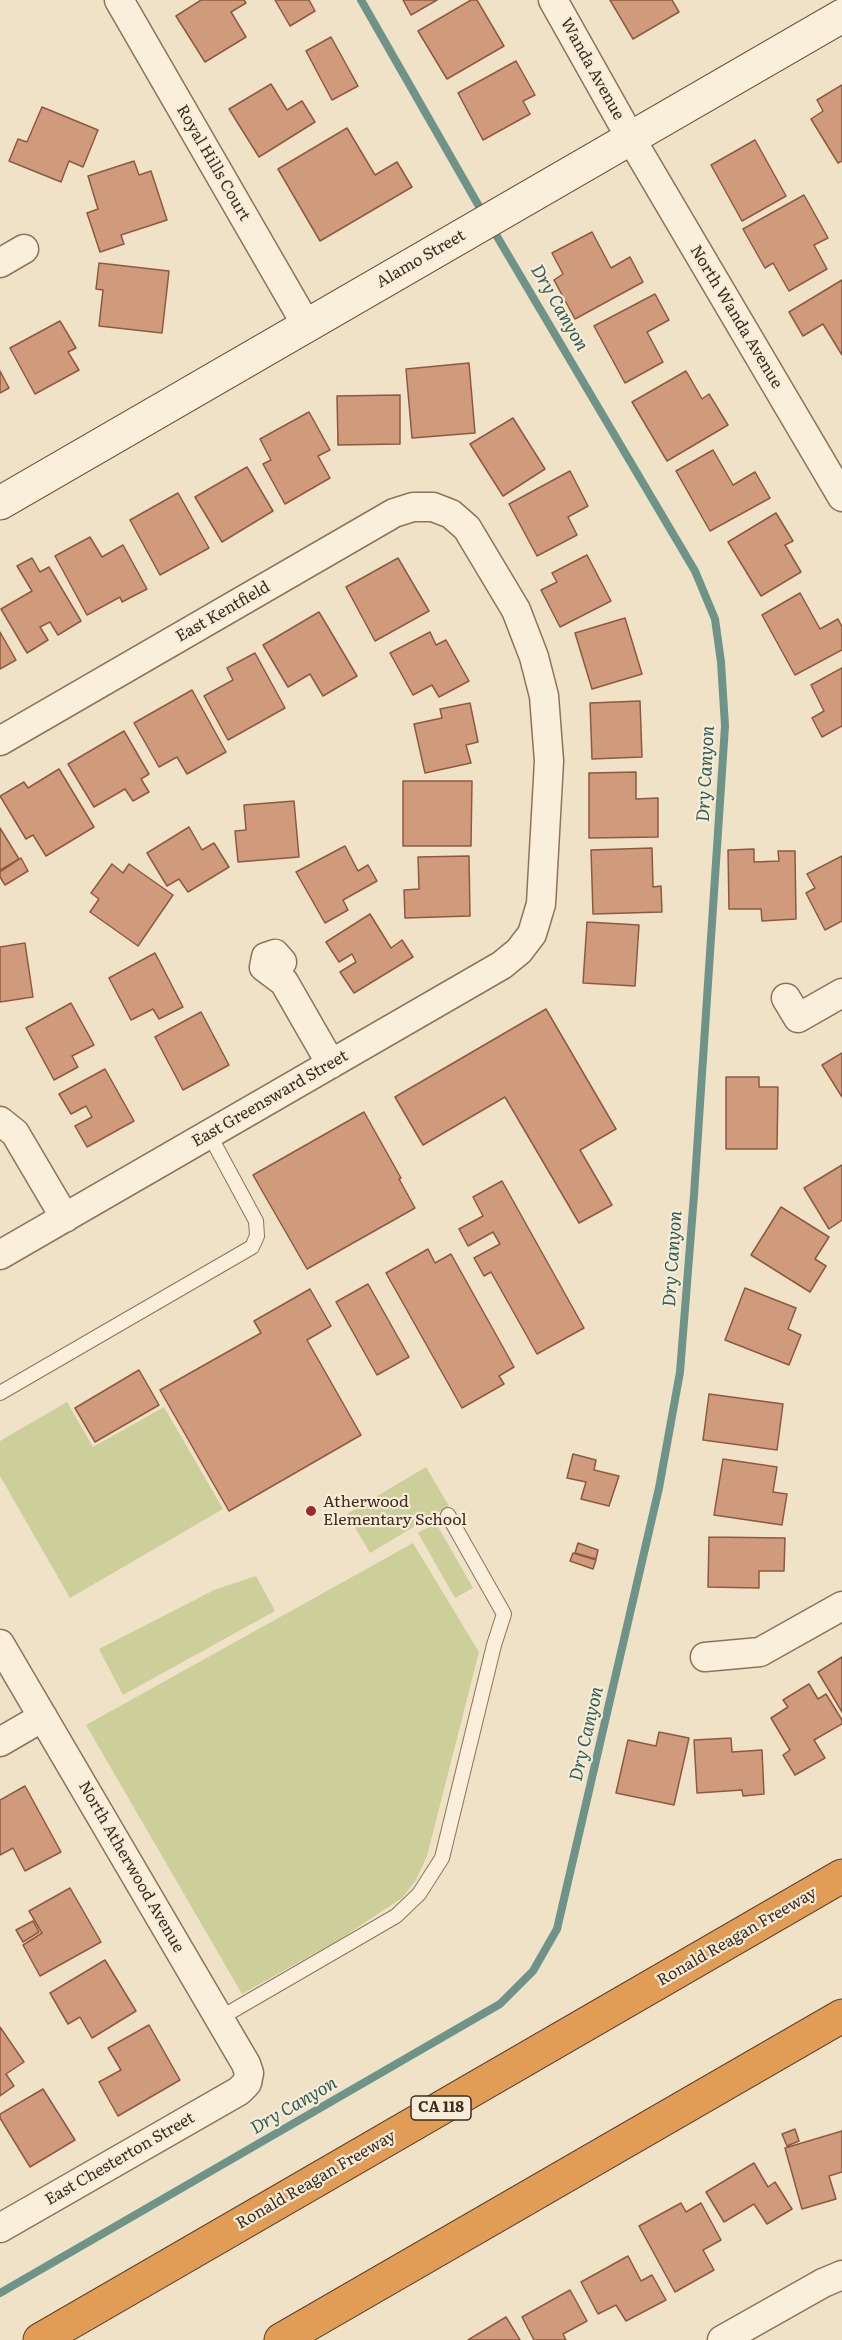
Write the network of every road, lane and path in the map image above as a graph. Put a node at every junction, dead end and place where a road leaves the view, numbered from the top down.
1 (119, 0) edge
2 (553, 0) edge
3 (842, 16) edge
4 (630, 137) junction
5 (307, 326) junction
6 (842, 497) edge
7 (0, 503) edge
8 (0, 741) edge
9 (532, 934) joint
10 (282, 962) dead end
11 (842, 993) edge
12 (786, 998) dead end
13 (332, 1064) junction
14 (4, 1114) edge
15 (209, 1134) junction
16 (65, 1218) junction
17 (0, 1255) edge
18 (0, 1393) edge
19 (448, 1515) dead end
20 (842, 1606) edge
21 (0, 1644) edge
22 (705, 1656) dead end
23 (43, 1717) junction
24 (0, 1742) edge
25 (842, 1876) edge
26 (842, 2016) edge
27 (220, 2018) junction
28 (239, 2091) joint
29 (0, 2228) edge
30 (842, 2275) edge
31 (40, 2340) edge
32 (281, 2340) edge
33 (722, 2340) edge

1 - 5 street, Royal Hills Court
2 - 4 street, Wanda Avenue
3 - 4 main road, Alamo Street
4 - 5 main road, Alamo Street
4 - 6 street, North Wanda Avenue
5 - 7 main road, Alamo Street
8 - 9 street, East Kentfield
9 - 13 street, East Greensward Street
10 - 13 street
11 - 12 street
13 - 15 street, East Greensward Street
14 - 16 street
15 - 16 street, East Greensward Street
15 - 18 lane
16 - 17 street, East Greensward Street
19 - 27 lane
20 - 22 street
21 - 23 street, North Atherwood Avenue
23 - 24 street
23 - 27 street, North Atherwood Avenue
25 - 31 highway, Ronald Reagan Freeway / CA 118
26 - 32 highway
27 - 28 street, North Atherwood Avenue
28 - 29 street, East Chesterton Street
30 - 33 street

